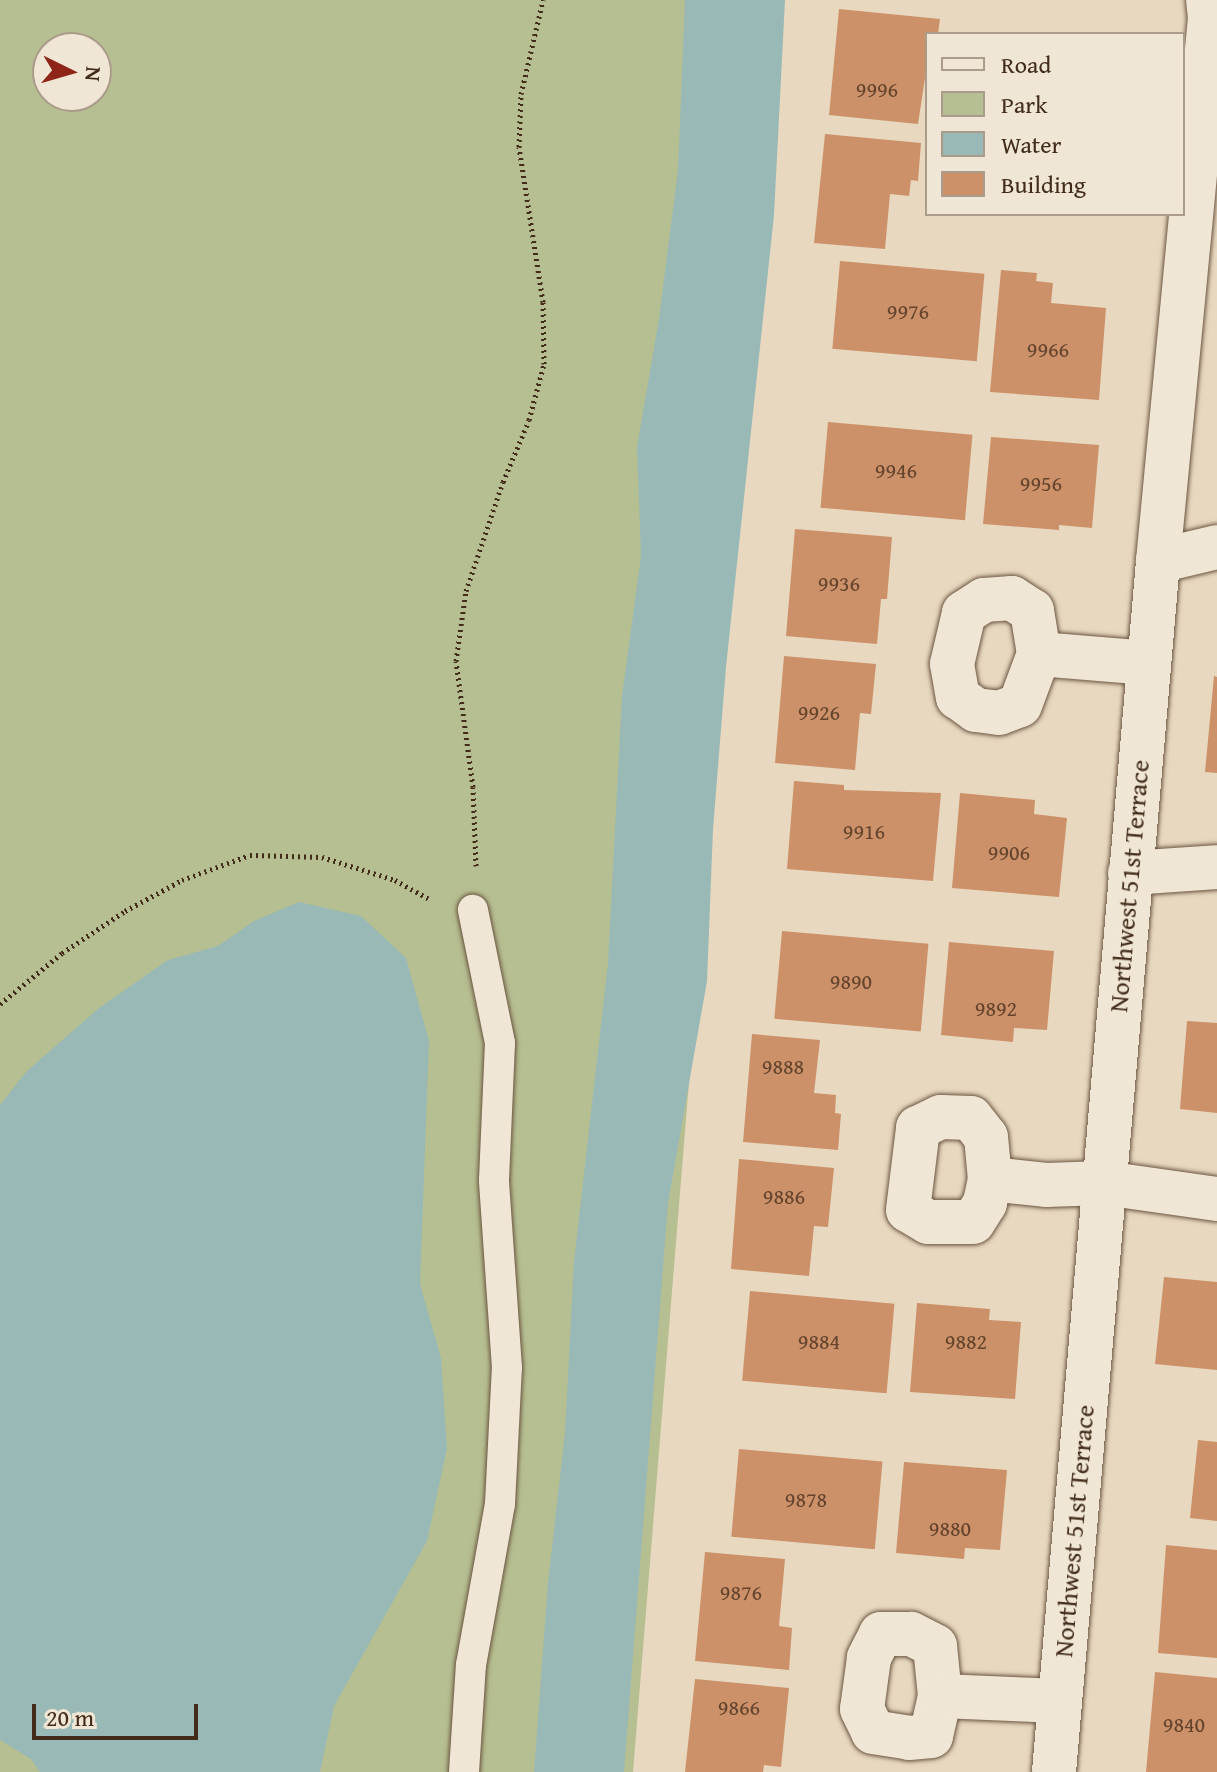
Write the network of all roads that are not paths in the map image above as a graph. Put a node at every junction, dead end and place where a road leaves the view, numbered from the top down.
1 (1212, 12) edge
2 (1189, 166) edge
3 (1217, 547) edge
4 (1158, 561) junction
5 (1039, 654) dead end
6 (1149, 663) junction
7 (1217, 867) edge
8 (1130, 873) junction
9 (473, 910) road end
10 (990, 1179) dead end
11 (1104, 1183) junction
12 (1217, 1199) edge
13 (940, 1696) dead end
14 (1060, 1701) junction
15 (464, 1772) edge
16 (1054, 1772) edge

1 - 2 street, Northwest 51st Terrace
2 - 4 street, Northwest 51st Terrace
3 - 4 street
4 - 6 street, Northwest 51st Terrace
5 - 6 street
6 - 8 street, Northwest 51st Terrace
7 - 8 street
8 - 11 street, Northwest 51st Terrace
9 - 15 lane
10 - 11 street
11 - 12 street
11 - 14 street, Northwest 51st Terrace
13 - 14 street
14 - 16 street, Northwest 51st Terrace

